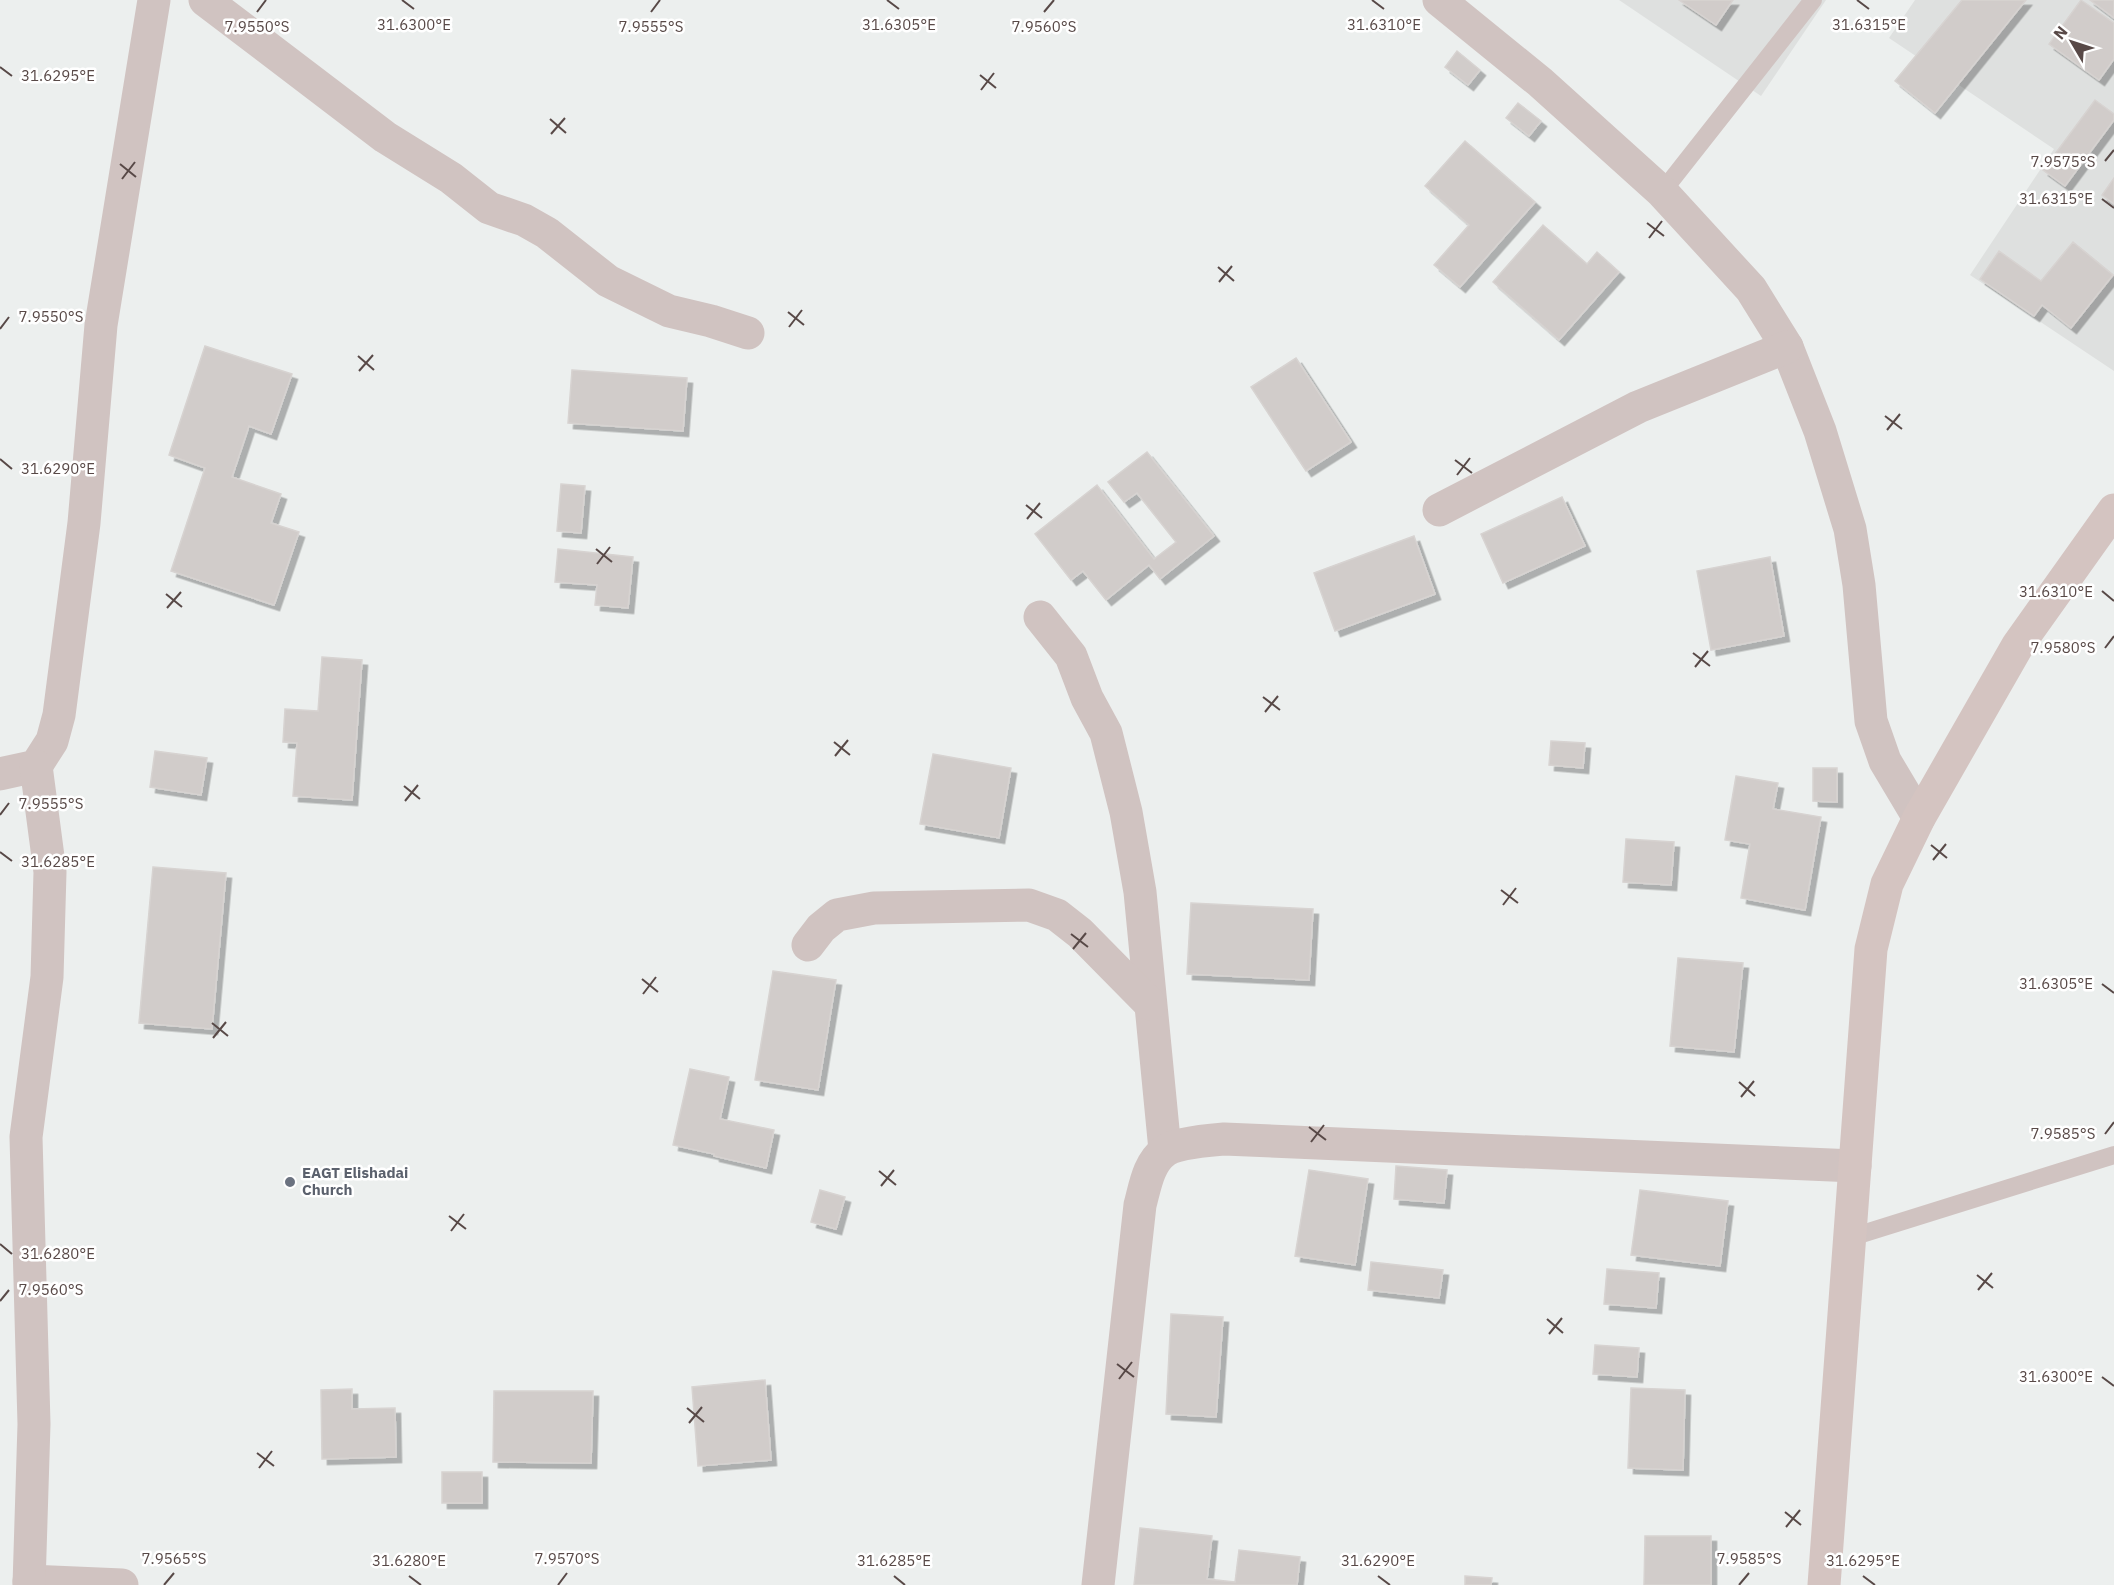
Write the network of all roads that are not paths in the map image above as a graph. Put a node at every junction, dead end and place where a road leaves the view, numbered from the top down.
1 (154, 0) edge
2 (205, 0) edge
3 (1439, 0) edge
4 (1814, 0) edge
5 (1662, 192) junction
6 (748, 333) dead end
7 (1787, 347) junction
8 (1439, 510) dead end
9 (2114, 510) edge
10 (1040, 617) dead end
11 (36, 766) junction
12 (0, 774) edge
13 (1919, 818) junction
14 (808, 945) dead end
15 (1150, 1004) junction
16 (13, 1136) edge
17 (1165, 1150) junction
18 (2114, 1155) edge
19 (1855, 1166) junction
20 (1849, 1238) junction
21 (29, 1583) edge
22 (122, 1585) edge
23 (1098, 1585) edge
24 (1824, 1585) edge

1 - 11 street
2 - 6 street
3 - 5 street
4 - 5 lane
5 - 7 street
7 - 8 street
7 - 13 street
9 - 13 street
10 - 15 street
11 - 12 street
11 - 16 street
13 - 19 street
14 - 15 street
15 - 17 street
16 - 21 street
17 - 19 street
17 - 23 street
18 - 20 lane
19 - 20 street
20 - 24 street
21 - 22 street

